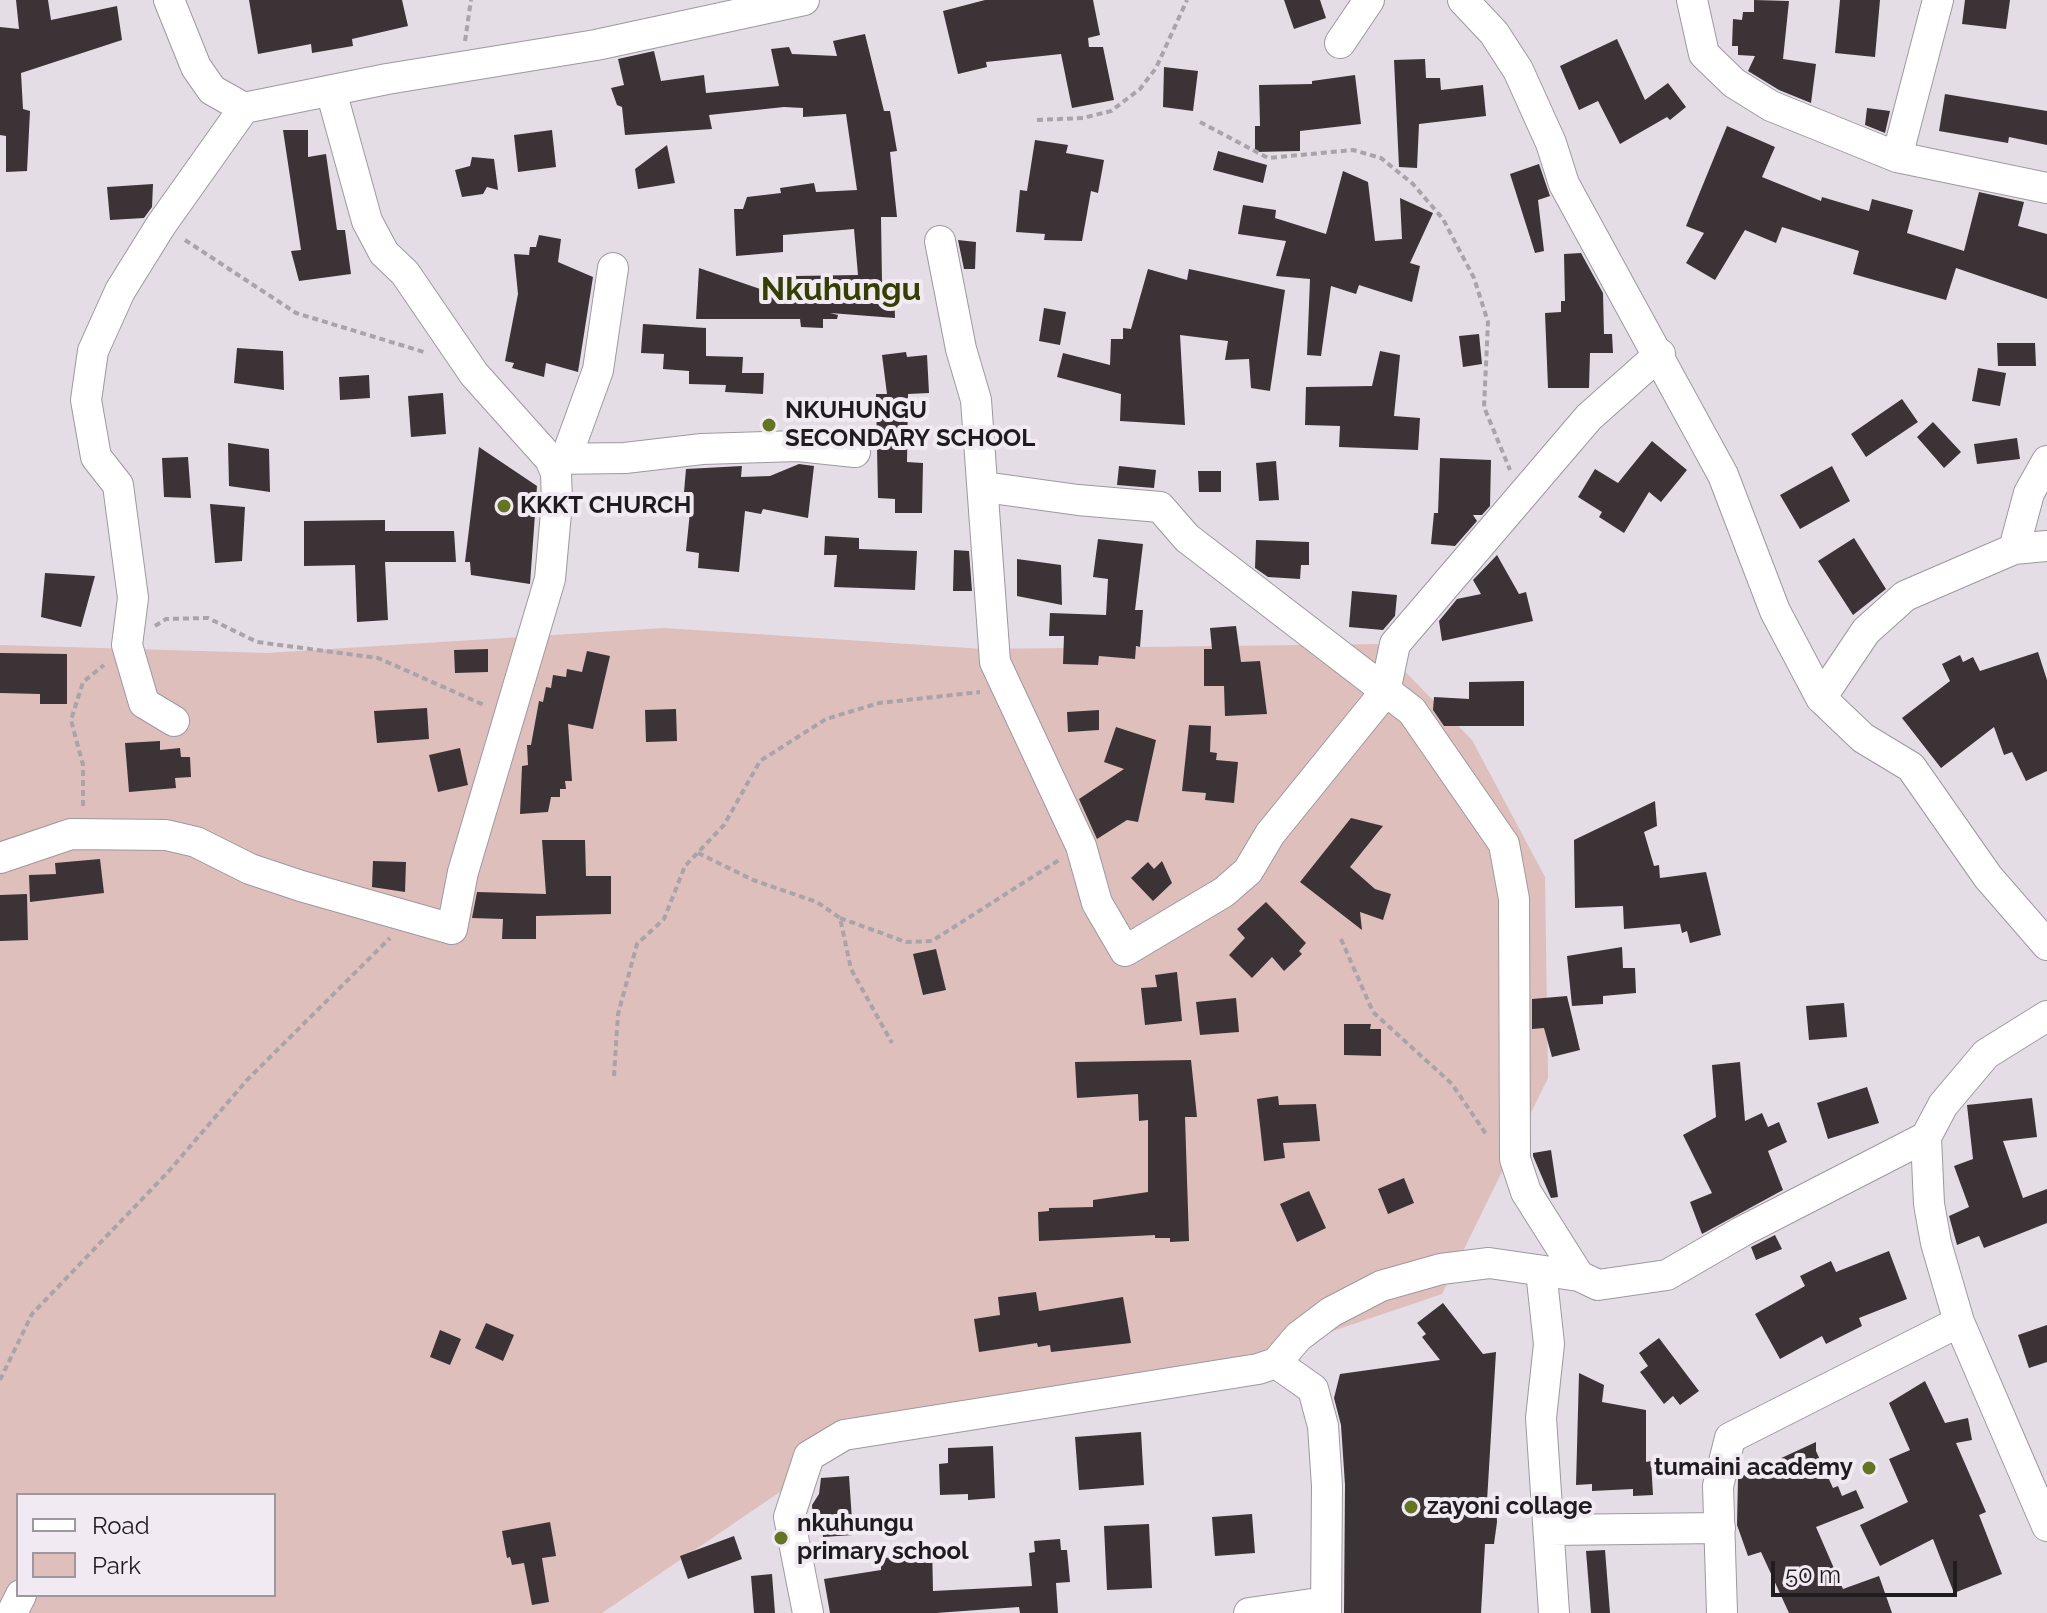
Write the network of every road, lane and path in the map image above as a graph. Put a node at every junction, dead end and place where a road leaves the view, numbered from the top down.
1 (169, 0) edge
2 (471, 0) edge
3 (804, 0) edge
4 (1187, 0) edge
5 (1369, 0) edge
6 (1463, 0) edge
7 (1692, 0) edge
8 (1938, 0) edge
9 (1340, 43) dead end
10 (461, 67) junction
11 (331, 91) junction
12 (244, 108) junction
13 (1037, 120) dead end
14 (1200, 122) dead end
15 (1897, 157) junction
16 (2047, 188) edge
17 (161, 225) junction
18 (940, 241) dead end
19 (613, 268) dead end
20 (1660, 354) junction
21 (433, 356) dead end
22 (855, 452) dead end
23 (558, 458) junction
24 (2047, 461) edge
25 (984, 487) junction
26 (1523, 497) junction
27 (2047, 546) edge
28 (2014, 549) junction
29 (127, 645) junction
30 (1005, 690) junction
31 (1385, 692) junction
32 (1821, 698) junction
33 (509, 716) junction
34 (174, 721) dead end
35 (71, 834) junction
36 (1081, 846) junction
37 (698, 853) junction
38 (0, 858) edge
39 (412, 916) junction
40 (840, 918) junction
41 (1341, 939) dead end
42 (2047, 945) edge
43 (2047, 1016) edge
44 (892, 1043) dead end
45 (614, 1076) dead end
46 (1926, 1137) junction
47 (1518, 1168) junction
48 (1541, 1271) junction
49 (1579, 1276) junction
50 (1959, 1322) junction
51 (1276, 1363) junction
52 (0, 1380) edge
53 (2047, 1526) edge
54 (1720, 1528) junction
55 (1549, 1530) junction
56 (1326, 1608) edge
57 (808, 1613) edge
58 (1249, 1613) edge
59 (1554, 1613) edge
60 (1722, 1613) edge

1 - 12 street
2 - 10 path
3 - 10 street
4 - 13 path
5 - 9 street
6 - 20 street
7 - 15 street
8 - 15 street
10 - 11 street
11 - 12 street
11 - 23 street
12 - 17 street
14 - 26 path
15 - 16 street
17 - 21 path
17 - 29 street
18 - 25 street
19 - 23 street
20 - 26 street
20 - 32 street
22 - 23 street
23 - 33 street
24 - 28 street
25 - 30 street
25 - 31 street
26 - 31 street
27 - 28 street
28 - 32 street
29 - 33 path
29 - 34 street
29 - 35 path
30 - 36 street
30 - 37 path
31 - 36 street
31 - 47 street
32 - 42 street
33 - 39 street
35 - 38 street
35 - 39 street
36 - 40 path
37 - 40 path
37 - 45 path
39 - 52 path
40 - 44 path
41 - 47 path
43 - 46 street
46 - 49 street
46 - 50 street
47 - 49 street
48 - 49 street
48 - 51 street
48 - 55 street
50 - 53 street
50 - 54 street
51 - 56 street
51 - 57 street
54 - 55 street
54 - 60 street
55 - 59 street
56 - 58 street

